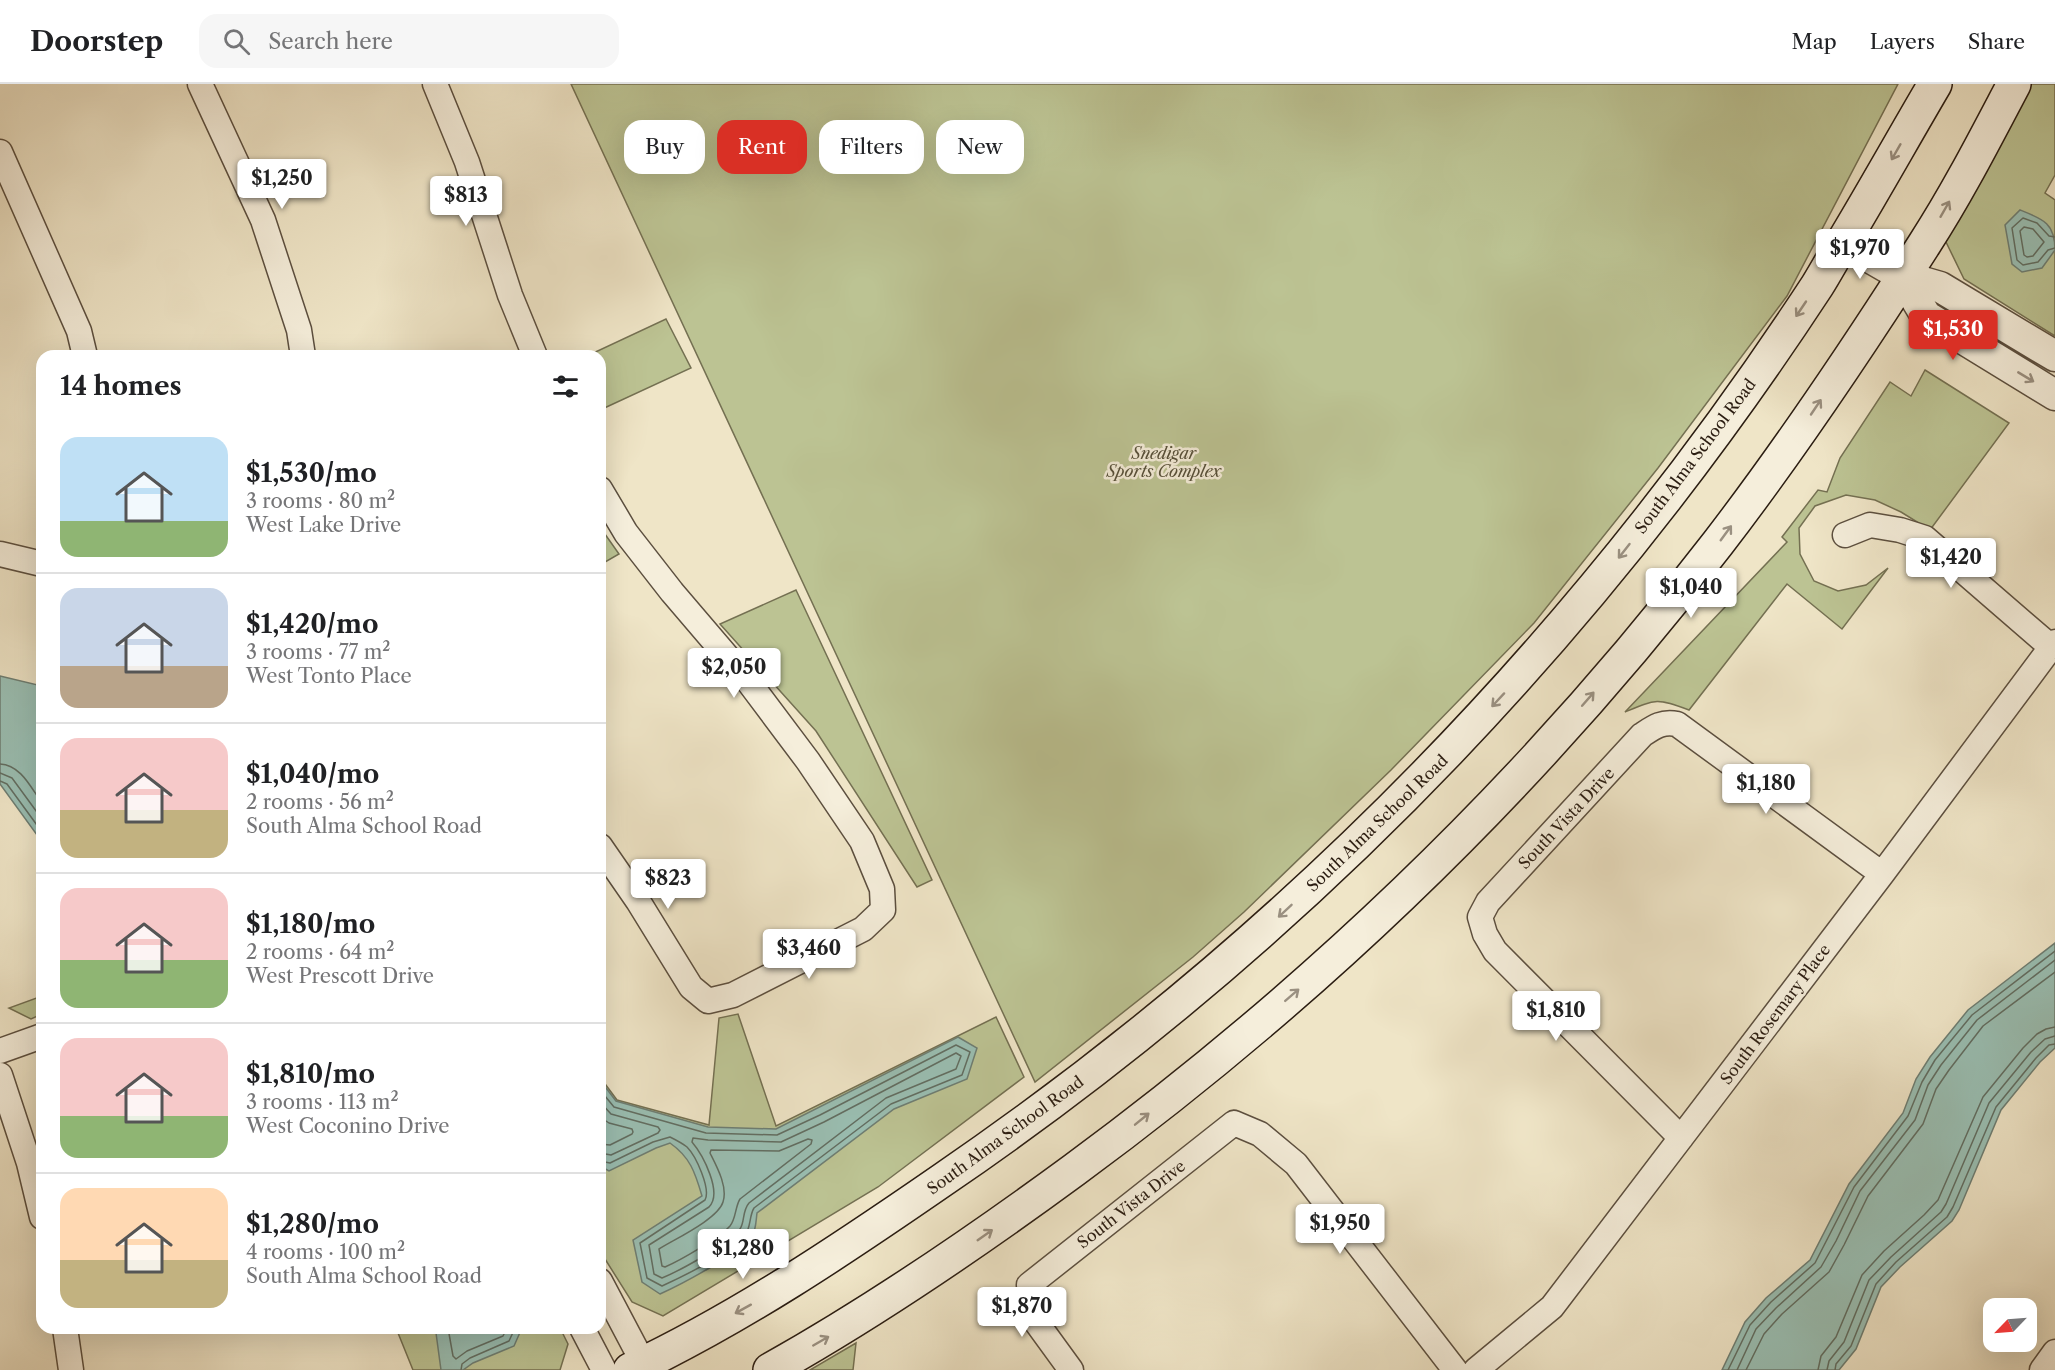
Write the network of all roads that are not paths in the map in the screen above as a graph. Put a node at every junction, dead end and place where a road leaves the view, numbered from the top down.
1 (200, 84) edge
2 (435, 84) edge
3 (1935, 84) edge
4 (2014, 84) edge
5 (0, 152) edge
6 (1843, 242) junction
7 (1902, 276) junction
8 (84, 350) edge
9 (302, 350) edge
10 (533, 350) edge
11 (2055, 356) edge
12 (2055, 395) edge
13 (606, 499) edge
14 (1845, 535) dead end
15 (0, 554) edge
16 (36, 563) edge
17 (2053, 644) edge
18 (606, 855) edge
19 (1882, 874) junction
20 (36, 1038) edge
21 (0, 1051) edge
22 (0, 1075) edge
23 (1681, 1138) junction
24 (36, 1192) edge
25 (606, 1294) edge
26 (66, 1334) edge
27 (585, 1334) edge
28 (2055, 1352) edge
29 (640, 1368) edge
30 (71, 1370) edge
31 (604, 1370) edge
32 (770, 1370) edge
33 (1071, 1370) edge
34 (1455, 1370) edge
35 (1476, 1370) edge
36 (2042, 1370) edge

1 - 9 street
2 - 10 street
3 -> 6 main road, South Alma School Road
7 -> 4 main road
5 - 8 street
6 - 7 street
6 -> 29 main road, South Alma School Road
7 - 11 street
7 -> 12 street
32 -> 7 main road
13 - 18 street
14 - 17 street
15 - 16 street
17 - 19 street, South Rosemary Place
19 - 23 street, South Rosemary Place
19 - 23 street, South Vista Drive
20 - 21 street
22 - 24 street
23 - 35 street, South Rosemary Place
25 - 29 street
26 - 30 street
27 - 31 street
28 - 36 street
33 - 34 street, South Vista Drive

